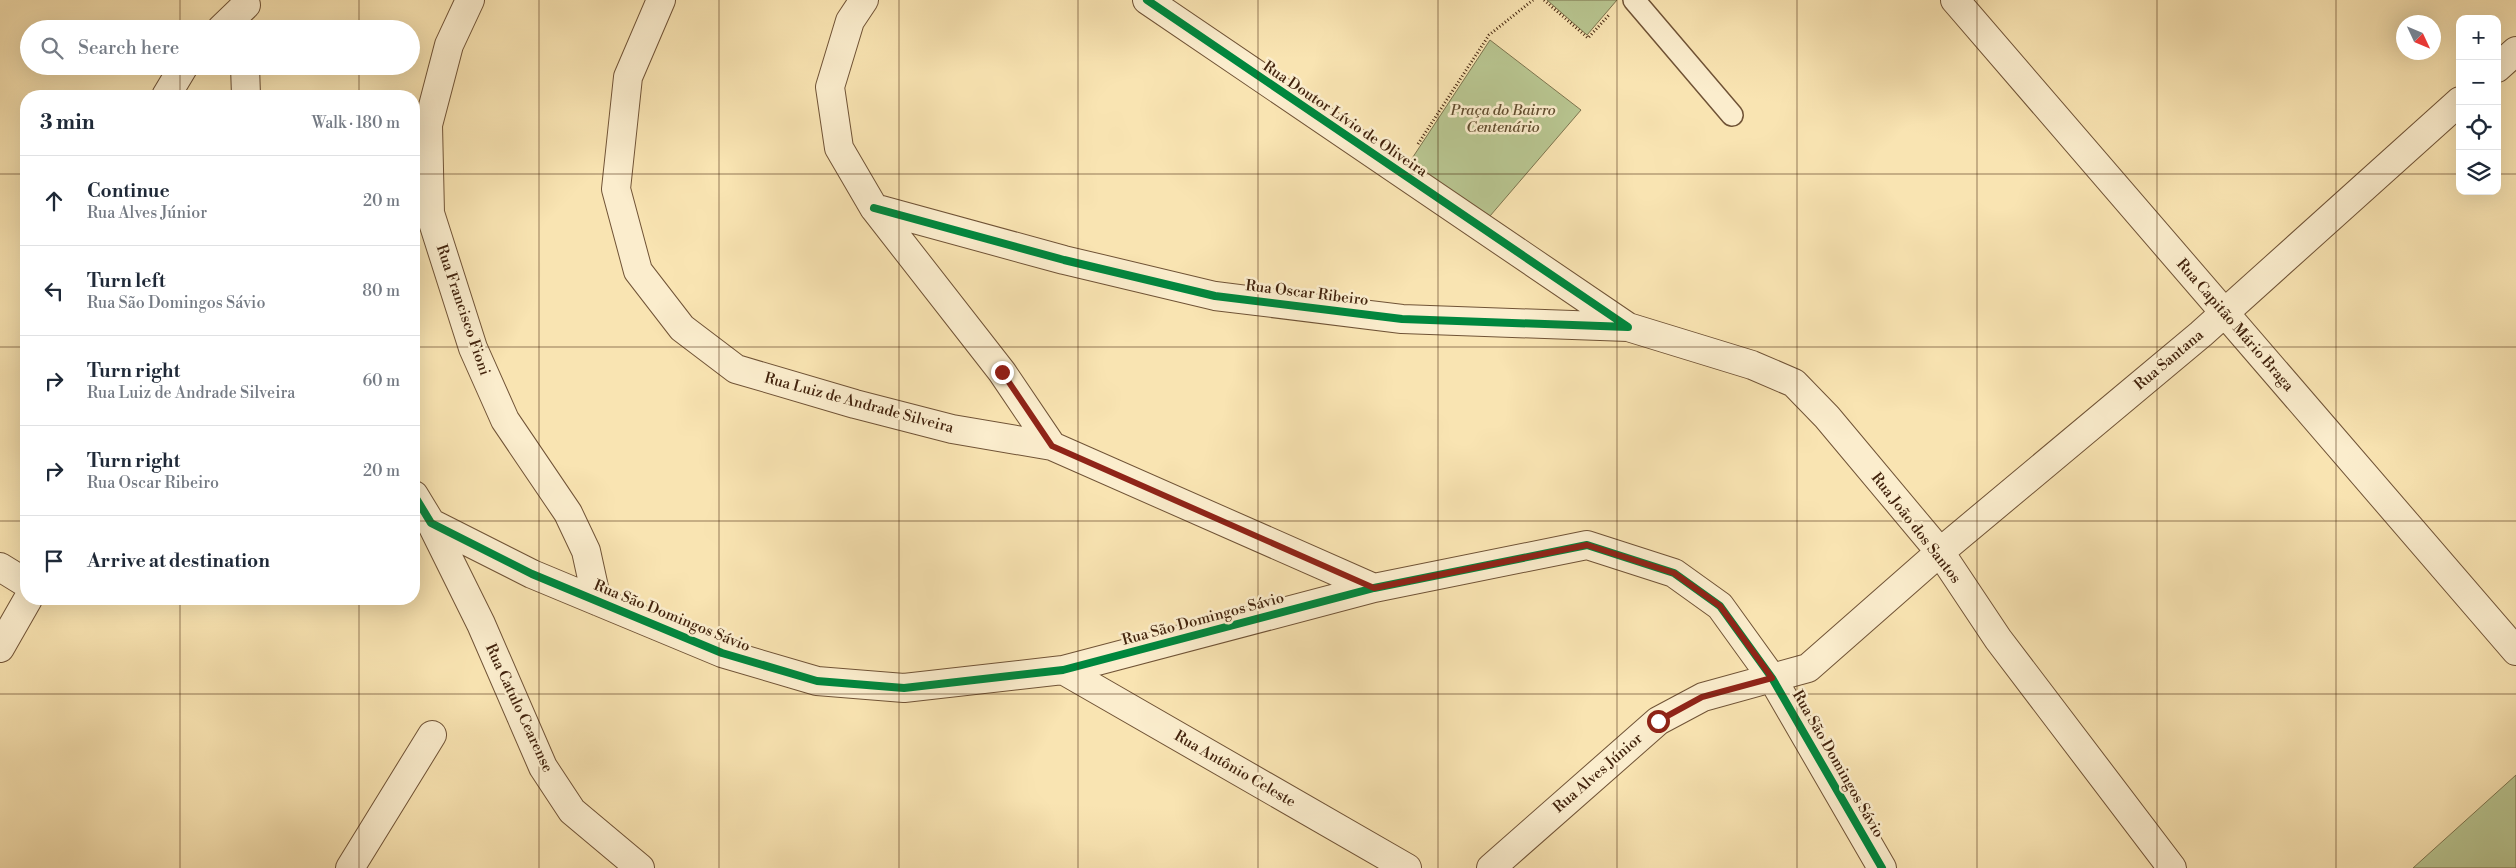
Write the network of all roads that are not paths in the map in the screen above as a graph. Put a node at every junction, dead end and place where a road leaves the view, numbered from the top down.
1 (470, 0) edge
2 (661, 0) edge
3 (864, 0) edge
4 (1147, 0) edge
5 (1634, 0) edge
6 (1955, 0) edge
7 (247, 11) edge
8 (234, 20) edge
9 (2516, 51) edge
10 (2501, 64) edge
11 (179, 75) edge
12 (246, 75) edge
13 (170, 90) edge
14 (246, 90) edge
15 (2456, 105) edge
16 (1732, 115) dead end
17 (874, 208) junction
18 (2224, 312) junction
19 (1628, 327) junction
20 (1052, 446) junction
21 (420, 504) edge
22 (431, 523) junction
23 (1940, 552) junction
24 (0, 567) edge
25 (20, 579) edge
26 (1374, 588) junction
27 (597, 601) junction
28 (25, 605) edge
29 (0, 648) edge
30 (2516, 651) edge
31 (1063, 670) junction
32 (1772, 678) junction
33 (432, 734) dead end
34 (350, 868) edge
35 (640, 868) edge
36 (1407, 868) edge
37 (1491, 868) edge
38 (1882, 868) edge
39 (2172, 868) edge

1 - 27 street, Rua Francisco Fioni
2 - 20 street, Rua Luiz de Andrade Silveira
3 - 17 street
4 - 19 street, Rua Doutor Lívio de Oliveira
5 - 16 lane
6 - 18 street, Rua Capitão Mário Braga
7 - 8 street
9 - 10 street
11 - 13 street
12 - 14 street
15 - 18 street, Rua Santana
17 - 19 street, Rua Oscar Ribeiro
17 - 20 street
18 - 23 street, Rua Santana
18 - 30 street, Rua Capitão Mário Braga
19 - 23 street, Rua João dos Santos
20 - 26 street, Rua Luiz de Andrade Silveira
21 - 22 street
22 - 27 street, Rua São Domingos Sávio
22 - 35 street, Rua Catulo Cearense
23 - 32 street, Rua Santana
23 - 39 street, Rua João dos Santos
24 - 25 street
26 - 31 street, Rua São Domingos Sávio
26 - 32 street, Rua São Domingos Sávio
27 - 31 street, Rua São Domingos Sávio
28 - 29 street
31 - 36 street, Rua Antônio Celeste
32 - 37 street, Rua Alves Júnior
32 - 38 street, Rua São Domingos Sávio
33 - 34 street

